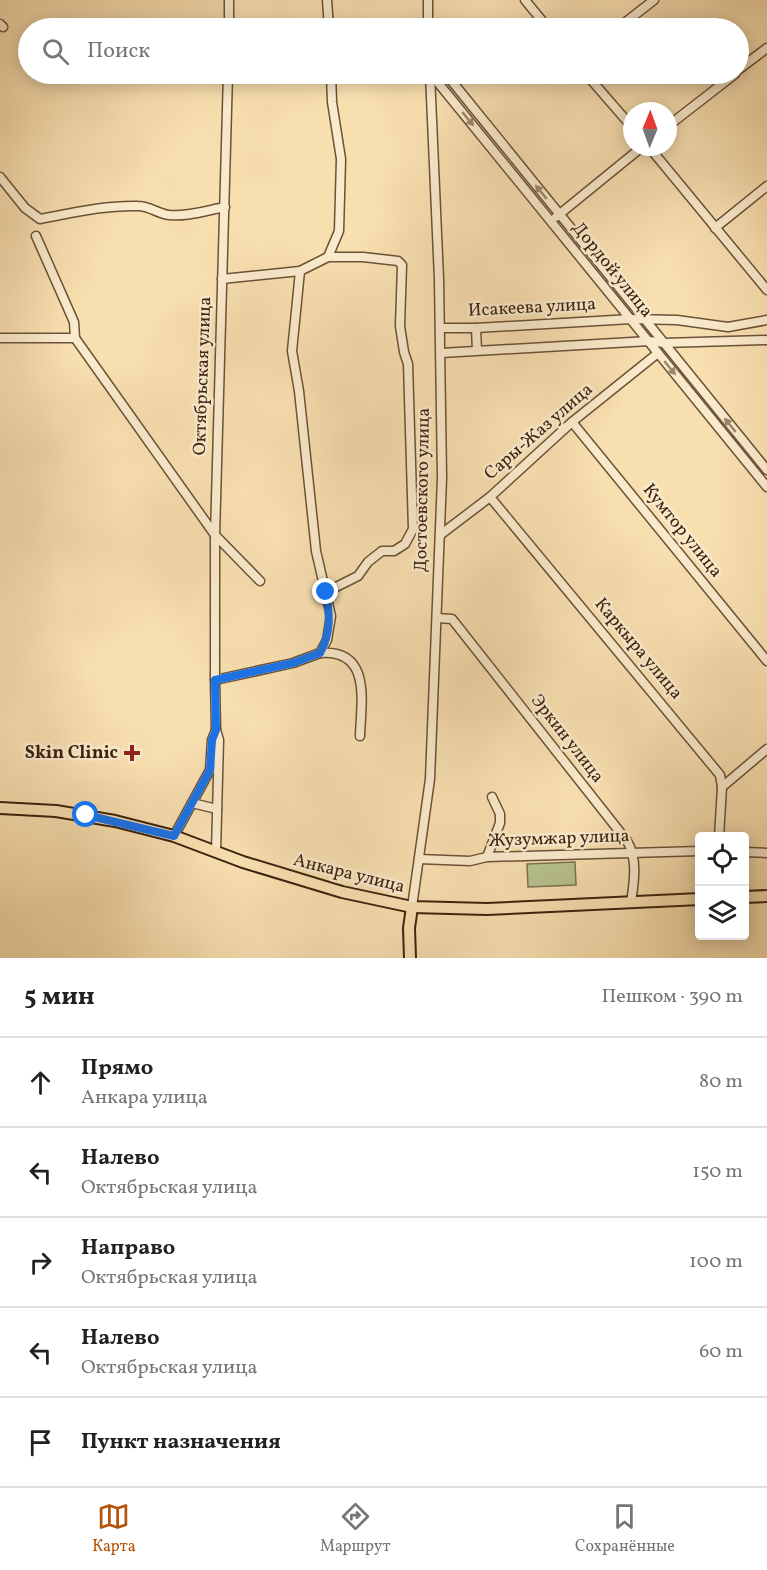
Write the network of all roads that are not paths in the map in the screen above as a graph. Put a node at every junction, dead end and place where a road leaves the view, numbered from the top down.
1 (230, 0) edge
2 (327, 0) edge
3 (428, 0) edge
4 (525, 0) edge
5 (654, 0) edge
6 (229, 18) edge
7 (328, 18) edge
8 (428, 18) edge
9 (540, 18) edge
10 (631, 18) edge
11 (767, 48) edge
12 (749, 62) edge
13 (228, 84) edge
14 (331, 84) edge
15 (430, 84) edge
16 (439, 84) edge
17 (454, 84) edge
18 (595, 84) edge
19 (722, 84) edge
20 (447, 92) junction
21 (431, 99) junction
22 (623, 117) edge
23 (677, 119) edge
24 (631, 156) edge
25 (656, 156) edge
26 (0, 177) edge
27 (767, 186) edge
28 (225, 207) junction
29 (559, 214) junction
30 (551, 221) junction
31 (715, 228) junction
32 (36, 236) dead end
33 (328, 257) junction
34 (300, 271) junction
35 (222, 279) junction
36 (767, 291) edge
37 (631, 319) junction
38 (644, 319) junction
39 (767, 320) edge
40 (441, 328) junction
41 (476, 328) junction
42 (0, 338) edge
43 (75, 338) junction
44 (767, 340) edge
45 (649, 341) junction
46 (664, 344) junction
47 (477, 350) junction
48 (441, 353) junction
49 (658, 353) junction
50 (572, 422) junction
51 (767, 470) edge
52 (767, 487) edge
53 (490, 497) junction
54 (215, 535) junction
55 (440, 535) junction
56 (260, 582) dead end
57 (326, 592) junction
58 (437, 618) junction
59 (320, 653) junction
60 (767, 661) edge
61 (215, 680) junction
62 (216, 730) junction
63 (360, 736) dead end
64 (767, 748) edge
65 (722, 786) junction
66 (492, 797) dead end
67 (192, 803) junction
68 (0, 808) edge
69 (217, 809) junction
70 (719, 832) edge
71 (174, 836) junction
72 (695, 851) edge
73 (216, 852) junction
74 (633, 852) junction
75 (749, 852) edge
76 (767, 853) edge
77 (487, 857) junction
78 (419, 859) junction
79 (767, 896) edge
80 (749, 897) edge
81 (695, 899) edge
82 (631, 903) junction
83 (412, 907) junction
84 (410, 958) edge

1 - 6 street
2 - 7 street
3 - 8 street
4 - 9 street
5 - 10 street
11 - 12 street
13 - 28 street, Октябрьская улица
14 - 33 street
15 - 21 street, Достоевского улица
16 - 20 street, Дордой улица
29 -> 17 street, Дордой улица
18 - 22 street
19 - 23 street
20 - 21 street
20 -> 30 street, Дордой улица
21 - 40 street, Достоевского улица
24 - 29 street
25 - 31 street
26 - 28 street
27 - 31 street
28 - 35 street, Октябрьская улица
29 - 30 street
29 - 38 street, Дордой улица
30 - 37 street, Дордой улица
31 - 36 street
32 - 43 street
33 - 34 street
33 - 57 street
34 - 35 street
34 - 57 street
35 - 54 street, Октябрьская улица
37 - 38 street, Исакеева улица
37 - 41 street, Исакеева улица
37 - 45 street, Дордой улица
38 - 39 street, Исакеева улица
38 - 46 street, Дордой улица
40 - 41 street, Исакеева улица
40 - 48 street, Достоевского улица
41 - 47 street
42 - 43 street
43 - 54 street
44 - 46 street
45 - 46 street
45 - 47 street
45 - 49 street, Дордой улица
51 -> 46 street, Дордой улица
47 - 48 street
48 - 55 street, Достоевского улица
49 - 50 street, Сары-Жаз улица
49 -> 52 street, Дордой улица
50 - 53 street, Сары-Жаз улица
50 - 60 street, Кумтор улица
53 - 55 street, Сары-Жаз улица
53 - 65 street, Каркыра улица
54 - 56 street
54 - 61 street, Октябрьская улица
55 - 58 street, Достоевского улица
57 - 59 street
58 - 74 street, Эркин улица
58 - 78 street, Достоевского улица
59 - 61 street
59 - 63 street
61 - 62 street, Октябрьская улица
62 - 67 street, Октябрьская улица
62 - 69 street, Октябрьская улица
64 - 65 street
65 - 70 street
66 - 77 street
67 - 69 street
67 - 71 street, Октябрьская улица
68 - 71 main road, Анкара улица
69 - 73 street, Октябрьская улица
71 - 73 main road, Анкара улица
72 - 74 street, Жузумжар улица
73 - 83 main road, Анкара улица
74 - 77 street, Жузумжар улица
74 - 82 street
75 - 76 street
77 - 78 street, Жузумжар улица
78 - 83 street, Достоевского улица
79 - 80 main road
81 - 82 main road, Анкара улица
82 - 83 main road, Анкара улица
83 - 84 main road

